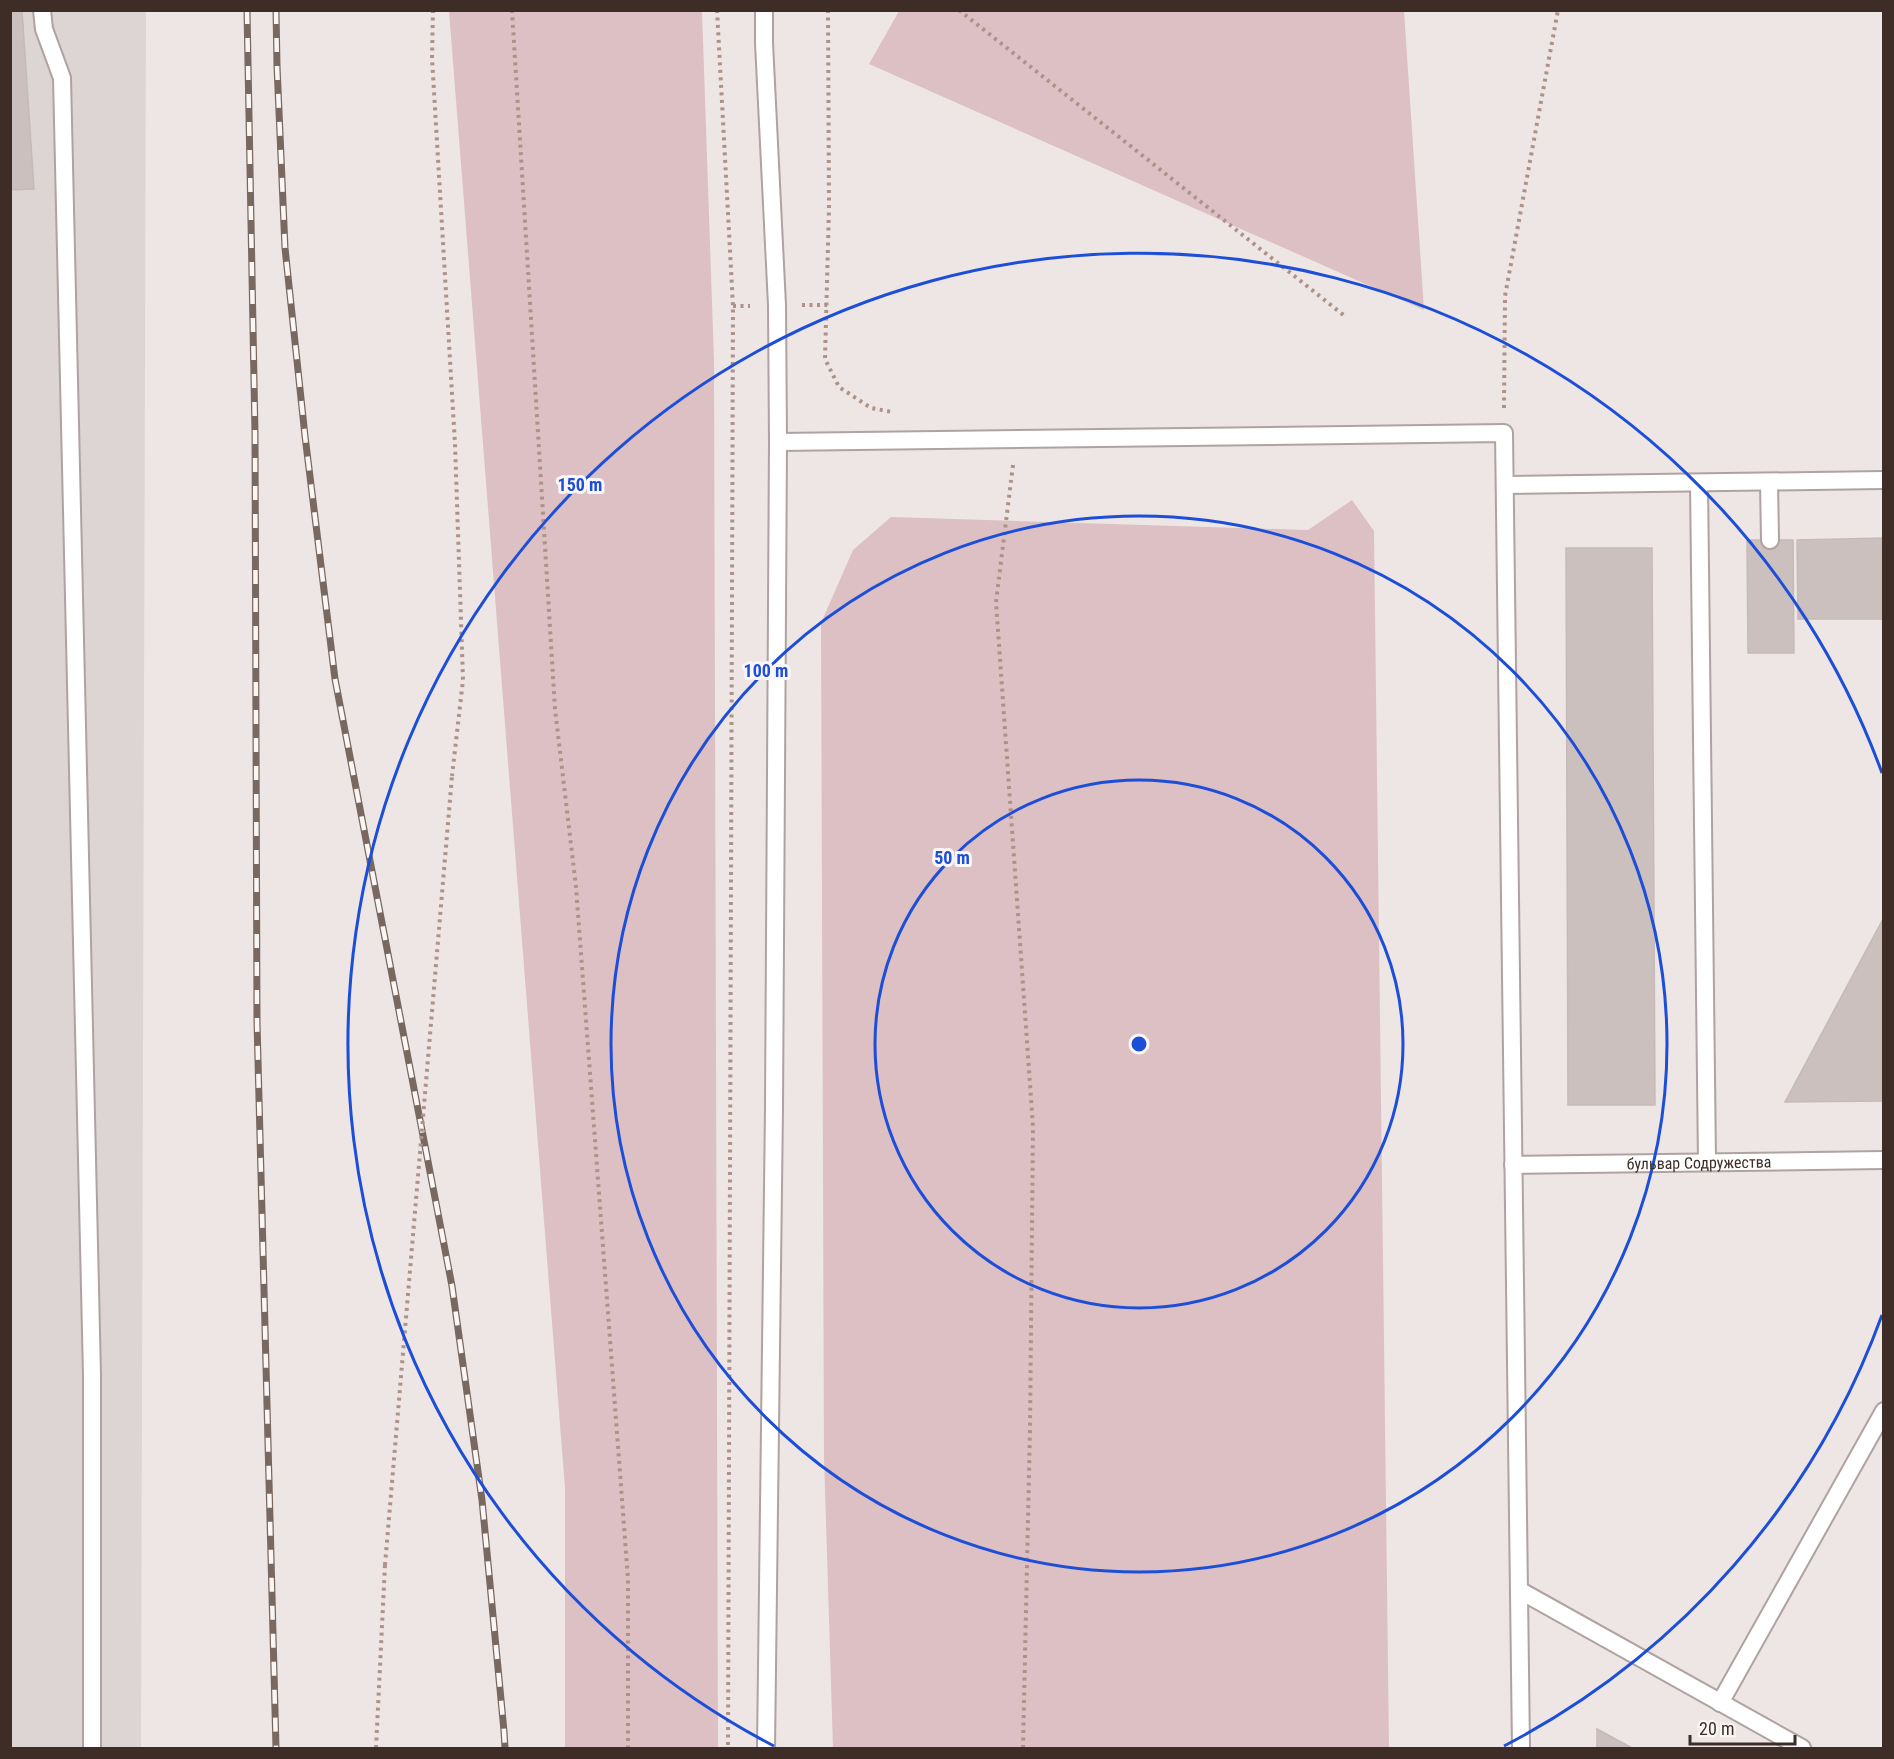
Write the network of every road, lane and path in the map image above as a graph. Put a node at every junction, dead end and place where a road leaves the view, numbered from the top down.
1 (42, 10) edge
2 (433, 10) edge
3 (512, 10) edge
4 (717, 10) edge
5 (764, 10) edge
6 (828, 10) edge
7 (959, 10) edge
8 (1558, 10) edge
9 (1346, 317) dead end
10 (894, 413) dead end
11 (1504, 433) junction
12 (778, 442) junction
13 (1014, 464) dead end
14 (1884, 480) edge
15 (1769, 482) junction
16 (1699, 483) junction
17 (1505, 485) junction
18 (1770, 540) dead end
19 (1884, 1160) edge
20 (1707, 1162) junction
21 (1513, 1165) junction
22 (1884, 1411) edge
23 (1519, 1590) junction
24 (1720, 1703) junction
25 (92, 1749) edge
26 (376, 1749) edge
27 (628, 1749) edge
28 (728, 1749) edge
29 (766, 1749) edge
30 (1023, 1749) edge
31 (1521, 1749) edge
32 (1802, 1749) edge

1 - 25 street
2 - 26 path, bridge
3 - 27 path
4 - 28 path
5 - 12 street
6 - 10 path
7 - 9 path
8 - 11 path
11 - 12 street
11 - 17 street
12 - 29 street
13 - 30 path
14 - 15 street
15 - 16 street
15 - 18 street
16 - 17 street
16 - 20 street
17 - 21 street
19 - 20 street, бульвар Содружества
20 - 21 street, бульвар Содружества
21 - 23 street
22 - 24 street
23 - 24 street
23 - 31 street
24 - 32 street

